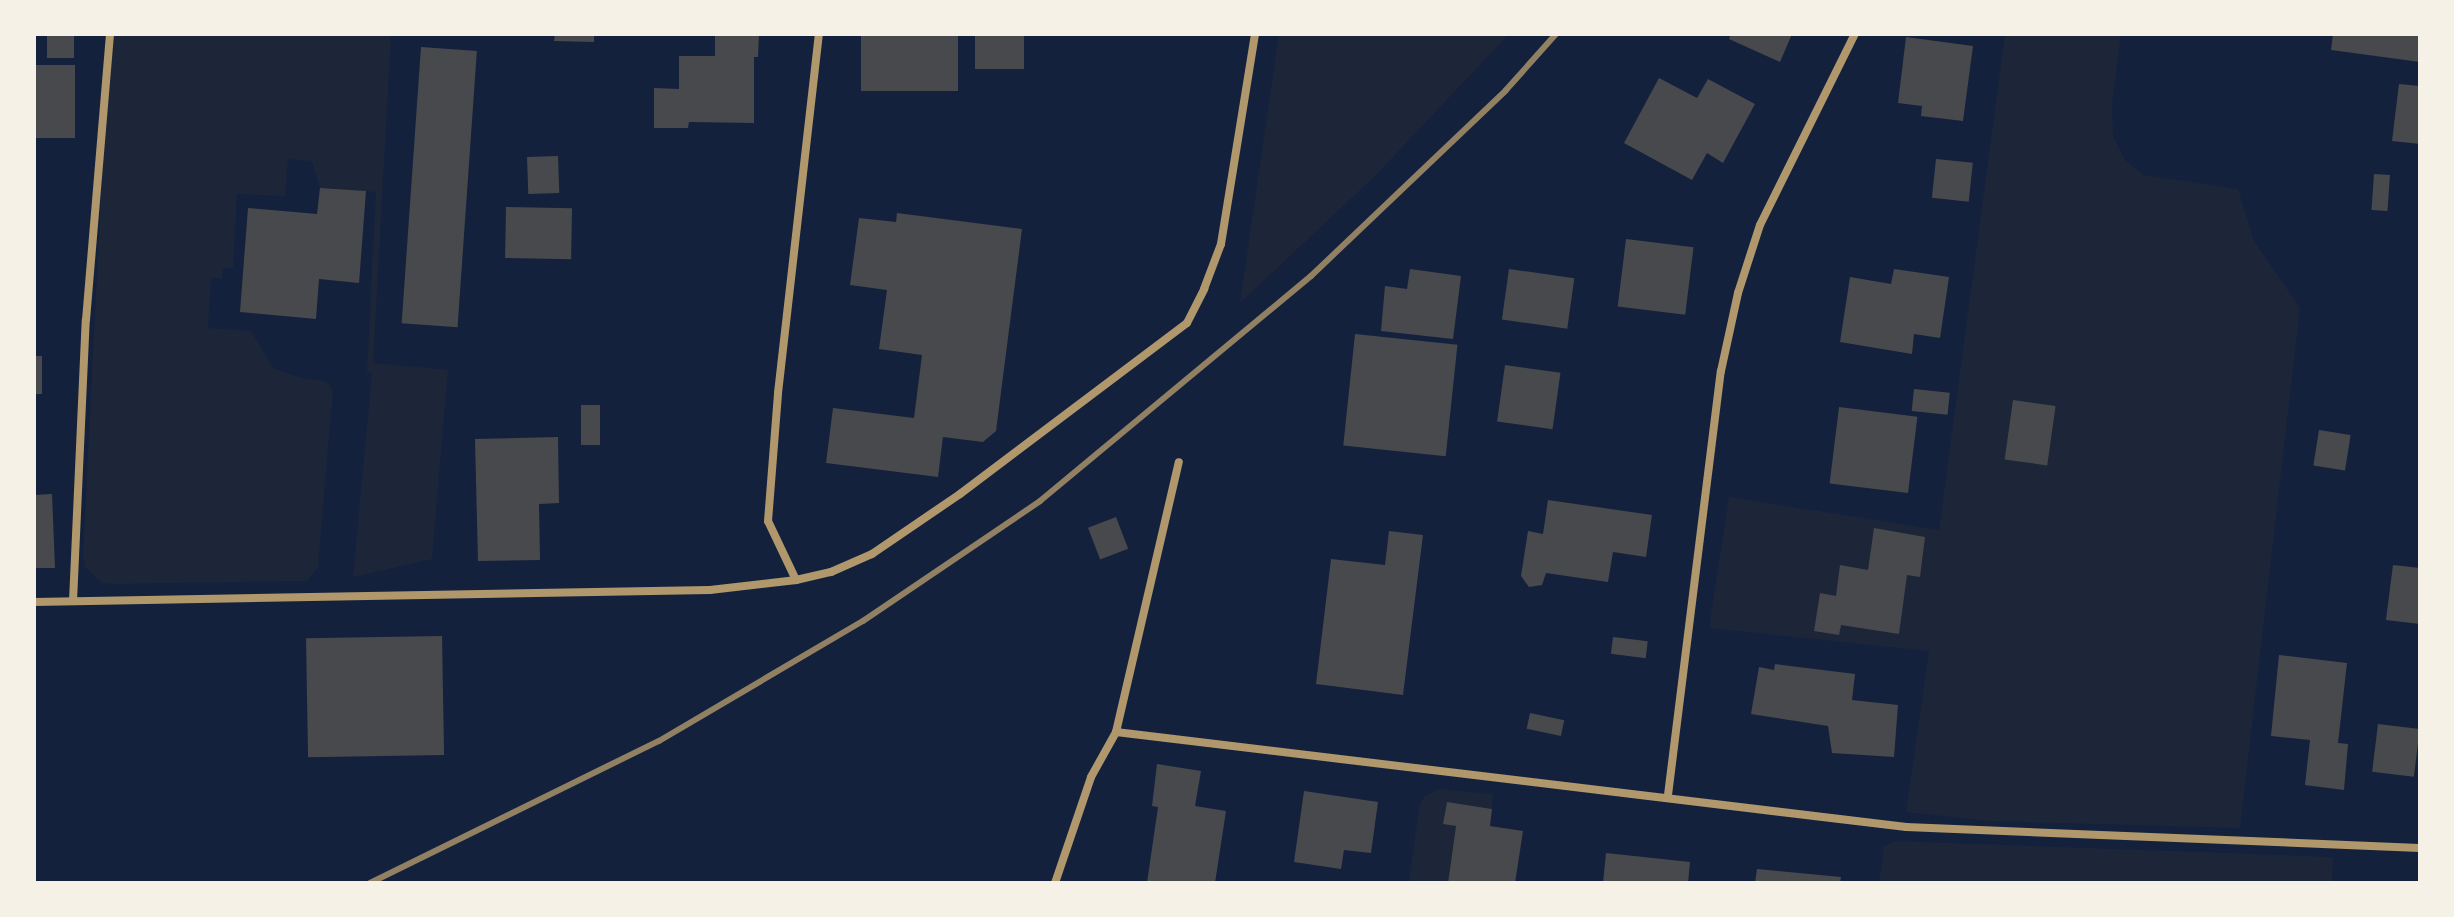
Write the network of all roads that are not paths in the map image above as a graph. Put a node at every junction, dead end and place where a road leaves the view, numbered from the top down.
1 (110, 34) edge
2 (819, 34) edge
3 (1255, 34) edge
4 (1855, 34) edge
5 (1179, 462) dead end
6 (796, 580) junction
7 (73, 601) junction
8 (34, 602) edge
9 (1116, 732) junction
10 (1668, 795) junction
11 (2420, 848) edge
12 (1055, 883) edge

1 - 7 street
2 - 6 street
3 - 6 street
4 - 10 street
5 - 9 street
6 - 7 street
7 - 8 street
9 - 10 street
9 - 12 street
10 - 11 street

